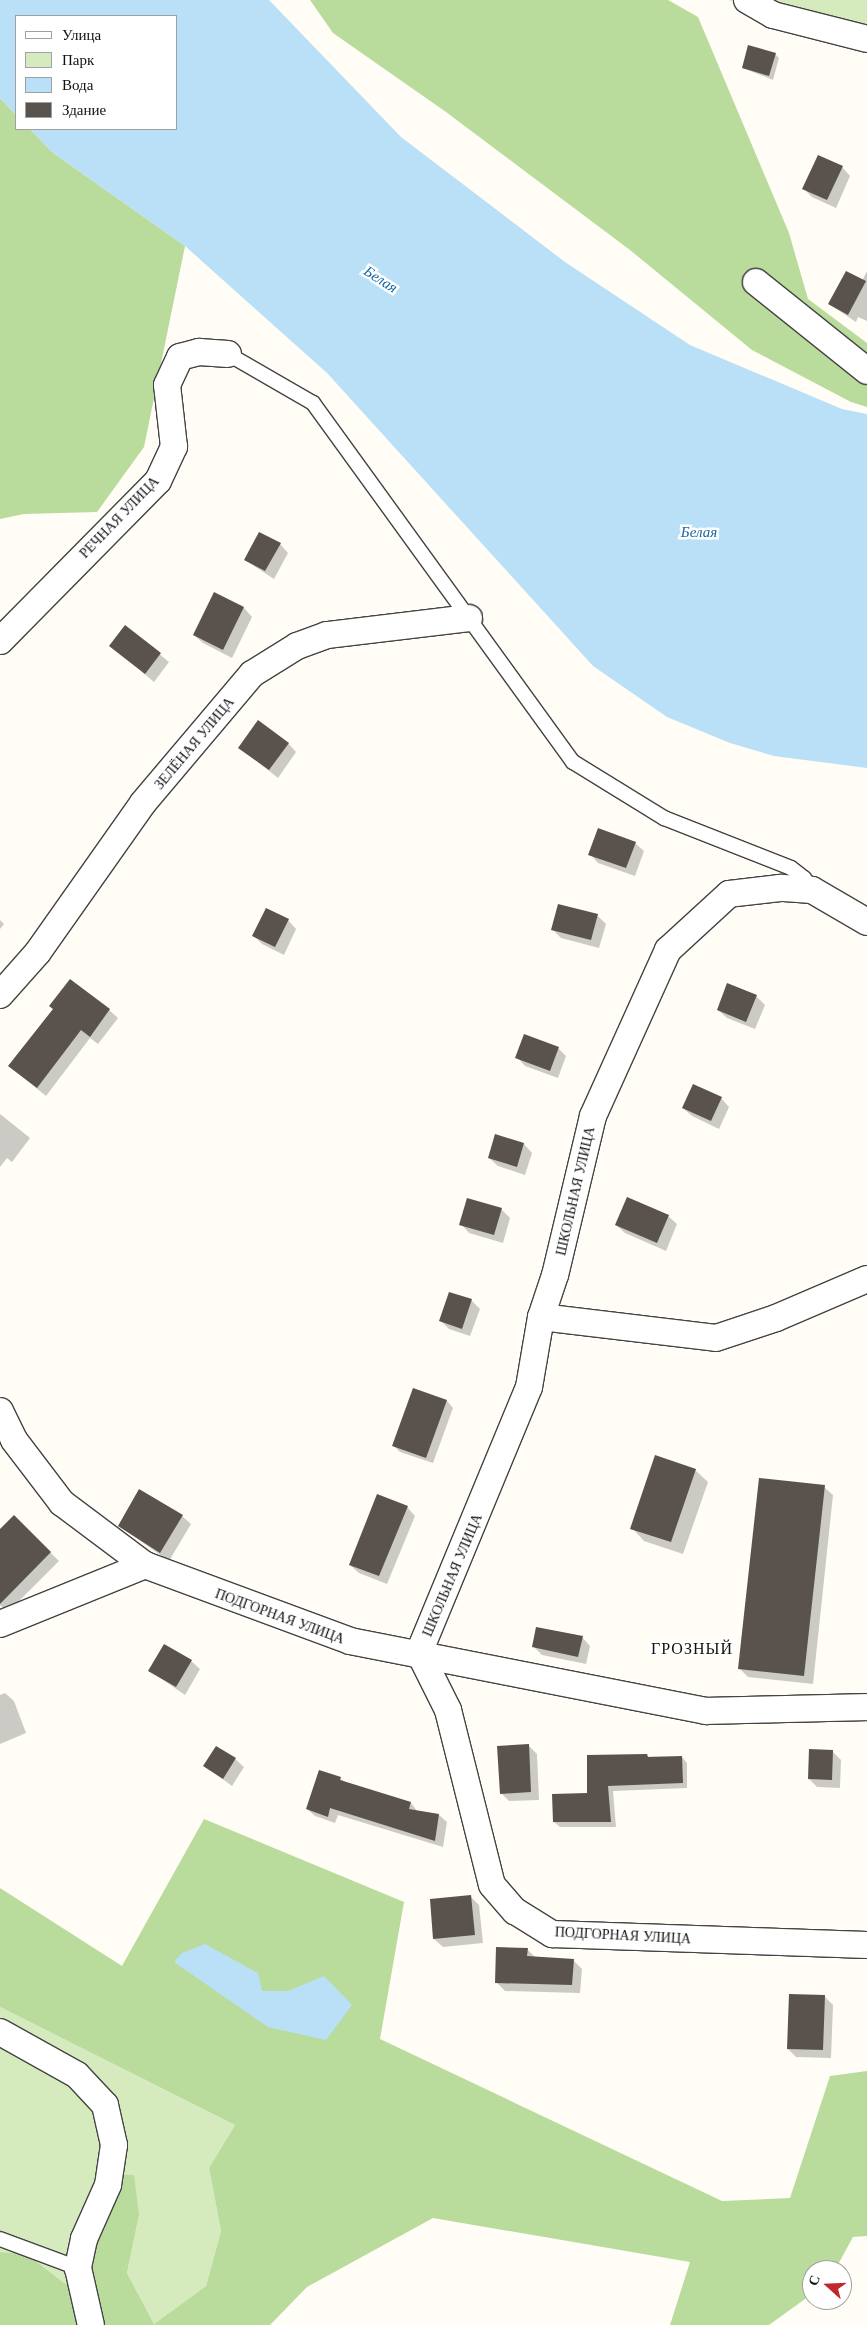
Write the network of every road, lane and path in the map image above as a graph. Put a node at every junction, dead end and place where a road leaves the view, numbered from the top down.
1 (747, 0) edge
2 (867, 39) edge
3 (756, 282) dead end
4 (228, 354) joint
5 (867, 371) edge
6 (469, 618) junction
7 (0, 640) edge
8 (812, 890) junction
9 (867, 922) edge
10 (0, 995) edge
11 (867, 1279) edge
12 (541, 1317) junction
13 (0, 1411) edge
14 (145, 1565) junction
15 (0, 1624) edge
16 (419, 1652) junction
17 (867, 1707) edge
18 (867, 1945) edge
19 (0, 2032) edge
20 (0, 2239) edge
21 (78, 2268) junction
22 (91, 2325) edge

1 - 2 street
3 - 5 street
4 - 6 lane
4 - 7 street, РЕЧНАЯ УЛИЦА
6 - 8 lane
6 - 10 street, ЗЕЛЁНАЯ УЛИЦА
8 - 9 street, ШКОЛЬНАЯ УЛИЦА
8 - 12 street, ШКОЛЬНАЯ УЛИЦА
11 - 12 street
12 - 16 street, ШКОЛЬНАЯ УЛИЦА
13 - 14 street, ПОДГОРНАЯ УЛИЦА
14 - 15 street
14 - 16 street, ПОДГОРНАЯ УЛИЦА
16 - 17 street, ПОДГОРНАЯ УЛИЦА
16 - 18 street, ПОДГОРНАЯ УЛИЦА
19 - 21 street
20 - 21 lane
21 - 22 street

